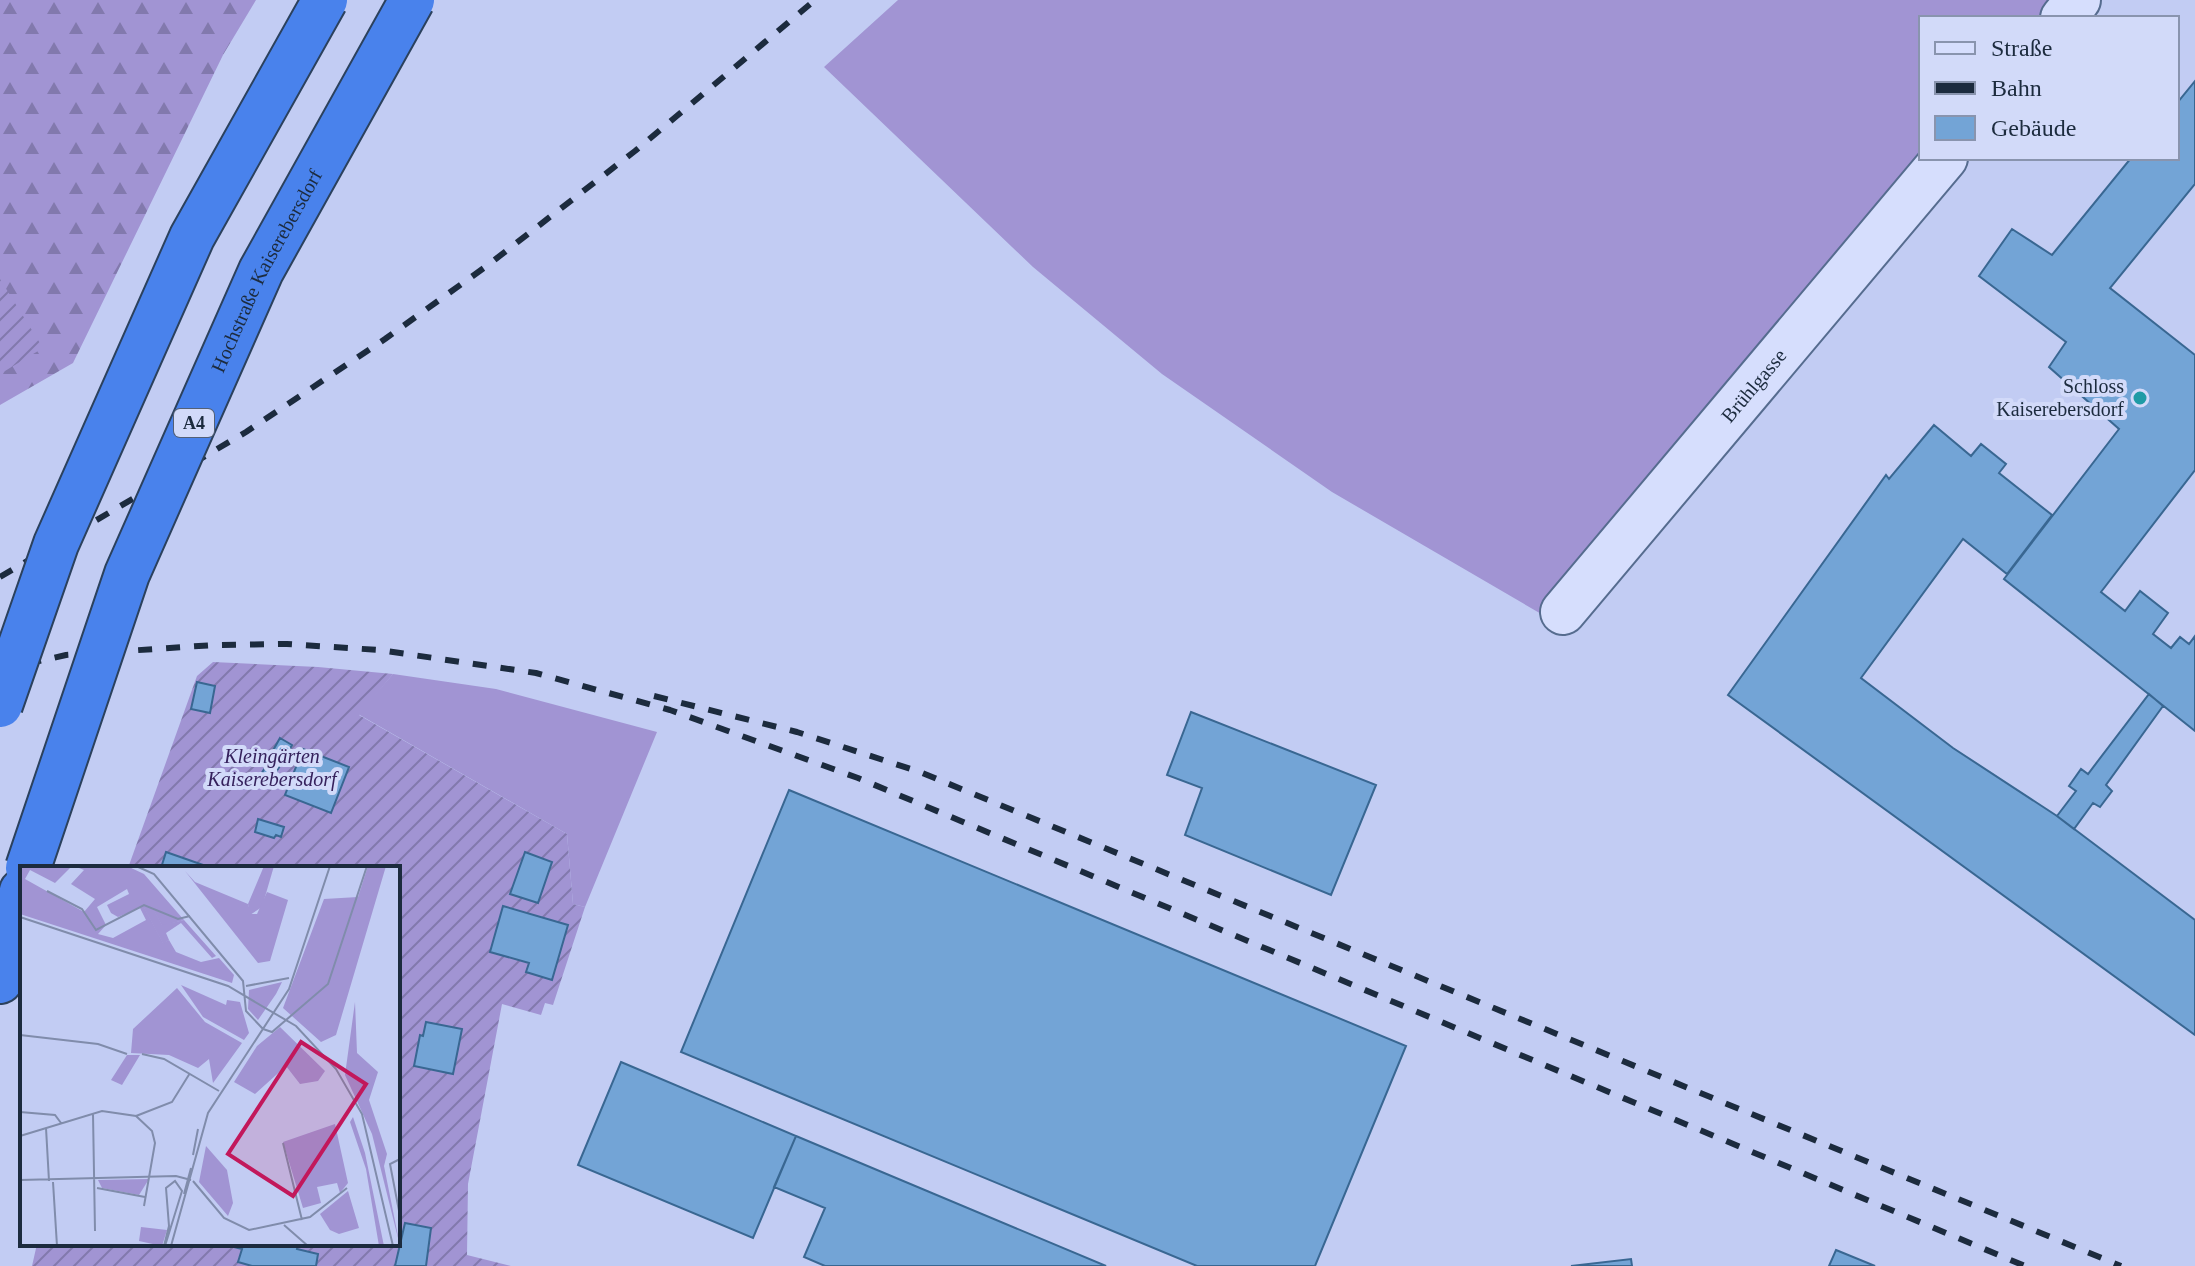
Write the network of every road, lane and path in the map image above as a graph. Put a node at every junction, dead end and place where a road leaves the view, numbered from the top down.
1 (325, 0) edge
2 (412, 0) edge
3 (2078, 0) edge
4 (2065, 16) edge
5 (1943, 160) edge
6 (1563, 612) dead end
7 (0, 705) edge
8 (29, 866) edge
9 (20, 899) edge
10 (0, 981) edge

1 - 7 highway, bridge
2 - 8 highway, Hochstraße Kaiserebersdorf / A4, bridge
3 - 4 street
5 - 6 street, Brühlgasse
9 - 10 highway

